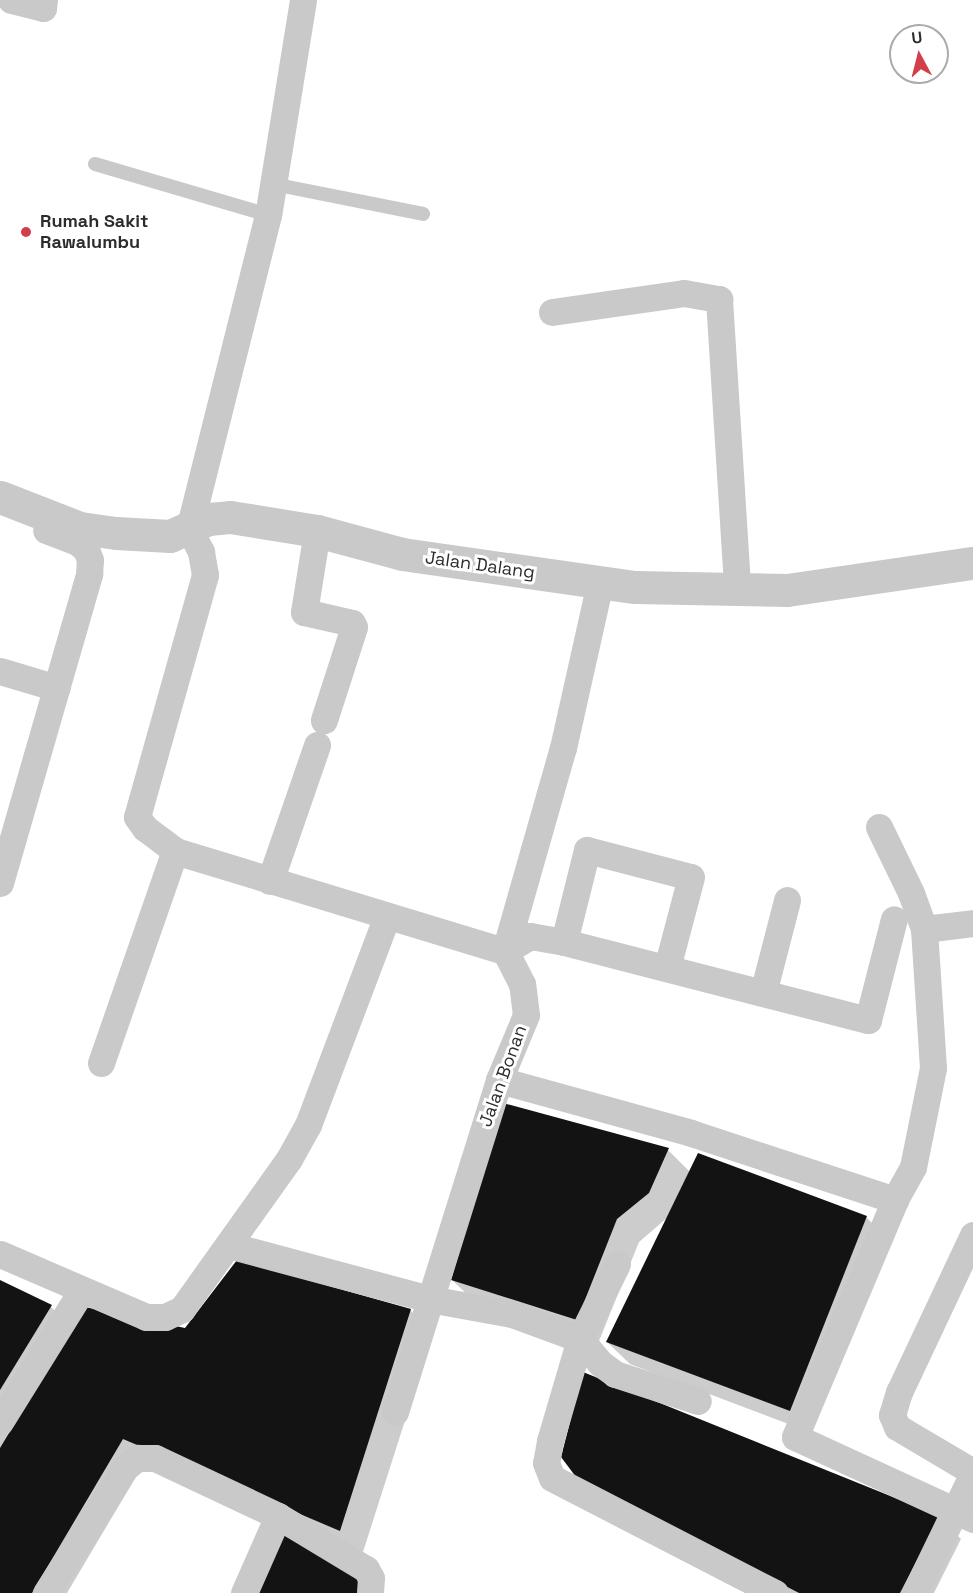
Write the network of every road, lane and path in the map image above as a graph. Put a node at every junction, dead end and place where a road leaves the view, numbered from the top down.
1 (11, 0) edge
2 (44, 0) edge
3 (303, 0) edge
4 (95, 164) dead end
5 (273, 184) junction
6 (268, 214) junction
7 (423, 214) dead end
8 (552, 312) dead end
9 (0, 497) edge
10 (0, 513) edge
11 (189, 529) junction
12 (316, 531) junction
13 (973, 563) edge
14 (600, 583) junction
15 (737, 589) junction
16 (0, 671) edge
17 (57, 688) junction
18 (879, 827) dead end
19 (175, 850) junction
20 (270, 881) junction
21 (0, 883) edge
22 (787, 900) dead end
23 (387, 916) junction
24 (894, 919) dead end
25 (973, 923) edge
26 (924, 929) junction
27 (564, 942) junction
28 (505, 951) junction
29 (667, 968) junction
30 (763, 993) junction
31 (100, 1063) dead end
32 (500, 1080) junction
33 (895, 1200) junction
34 (973, 1235) edge
35 (228, 1245) junction
36 (0, 1254) edge
37 (617, 1264) dead end
38 (82, 1290) junction
39 (429, 1299) junction
40 (580, 1339) junction
41 (698, 1401) dead end
42 (395, 1412) dead end
43 (0, 1422) edge
44 (973, 1472) edge
45 (965, 1515) edge
46 (278, 1516) junction
47 (46, 1593) edge
48 (244, 1593) edge
49 (370, 1593) edge
50 (775, 1593) edge
51 (915, 1593) edge

1 - 2 street
3 - 5 street
4 - 6 lane
5 - 6 street
5 - 7 lane
6 - 11 street
8 - 15 street
9 - 11 street, Jalan Dalang
10 - 17 street
11 - 12 street, Jalan Dalang
11 - 19 street
12 - 14 street, Jalan Dalang
12 - 20 street
13 - 15 street, Jalan Dalang
14 - 15 street, Jalan Dalang
14 - 28 street
16 - 17 street
17 - 21 street
18 - 26 street
19 - 20 street
19 - 31 street
20 - 23 street
22 - 30 street
23 - 28 street
23 - 35 street
24 - 30 street
25 - 26 street
26 - 33 street
27 - 28 street
27 - 29 street
27 - 29 street
28 - 32 street, Jalan Bonan
29 - 30 street
32 - 33 street
32 - 39 street, Jalan Bonan
33 - 45 street
34 - 44 street
35 - 38 street
35 - 39 street
36 - 38 street
37 - 40 street
38 - 43 street
39 - 40 street
39 - 42 street, Jalan Bonan
40 - 41 street
40 - 50 street
44 - 45 street
45 - 51 street
46 - 47 street
46 - 48 street
46 - 49 street

